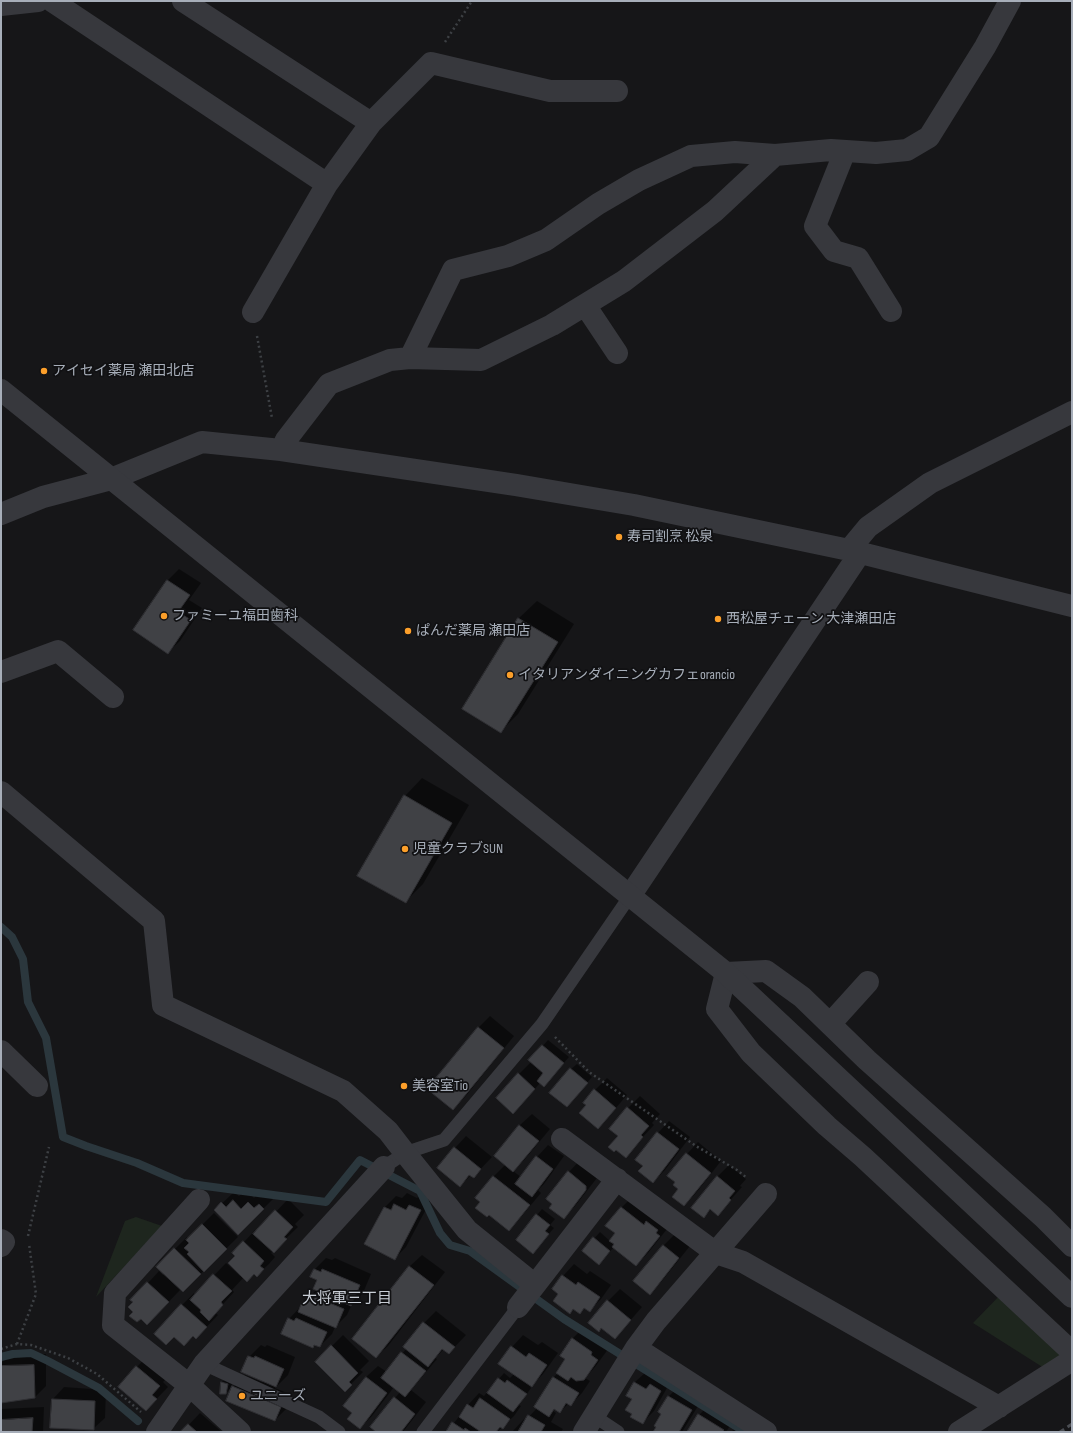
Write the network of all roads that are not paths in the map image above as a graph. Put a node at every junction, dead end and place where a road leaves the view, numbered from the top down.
1 (38, 1) edge
2 (52, 1) edge
3 (183, 1) edge
4 (1010, 1) edge
5 (1, 5) edge
6 (617, 91) dead end
7 (372, 123) junction
8 (845, 151) junction
9 (775, 155) junction
10 (327, 184) junction
11 (585, 305) junction
12 (891, 311) dead end
13 (253, 312) road end
14 (617, 353) dead end
15 (410, 358) junction
16 (1, 390) edge
17 (1072, 412) edge
18 (284, 445) junction
19 (111, 479) junction
20 (1, 514) edge
21 (854, 552) junction
22 (1072, 606) edge
23 (1, 672) edge
24 (113, 697) dead end
25 (1, 792) edge
26 (630, 896) junction
27 (726, 973) junction
28 (868, 982) dead end
29 (830, 1024) junction
30 (1, 1051) edge
31 (37, 1086) dead end
32 (562, 1139) dead end
33 (405, 1154) junction
34 (384, 1167) joint
35 (617, 1179) junction
36 (766, 1194) road end
37 (199, 1200) dead end
38 (1, 1240) edge
39 (1, 1246) edge
40 (1072, 1246) edge
41 (716, 1253) junction
42 (534, 1286) junction
43 (1072, 1297) edge
44 (518, 1307) joint
45 (636, 1349) junction
46 (1072, 1352) edge
47 (1072, 1360) edge
48 (204, 1364) junction
49 (189, 1385) junction
50 (999, 1406) junction
51 (589, 1424) edge
52 (158, 1430) edge
53 (240, 1432) edge
54 (340, 1432) edge
55 (423, 1432) edge
56 (618, 1432) edge
57 (766, 1432) edge
58 (959, 1432) edge

1 - 5 street
2 - 10 street
3 - 7 street
4 - 8 street
6 - 7 street
7 - 10 street
8 - 9 street
8 - 12 street
9 - 11 street
9 - 15 street
10 - 13 street
11 - 14 street
11 - 15 street
15 - 18 street
16 - 19 street
17 - 21 street
18 - 19 street
18 - 21 street
19 - 20 street
19 - 26 street
21 - 22 street
21 - 26 street
23 - 24 street
25 - 33 street
26 - 27 street
26 - 33 lane
27 - 29 street
27 - 43 street
27 - 46 street
28 - 29 street
29 - 40 street
30 - 31 street
32 - 35 street
33 - 34 lane
33 - 42 street
34 - 48 street
35 - 41 street
35 - 42 street
36 - 41 street
37 - 49 street
38 - 39 street
41 - 45 street
41 - 50 street
42 - 44 street
44 - 55 lane
45 - 51 street
45 - 57 street
47 - 50 street
48 - 49 street
48 - 54 lane
49 - 52 street
49 - 53 street
50 - 58 street
51 - 56 lane

